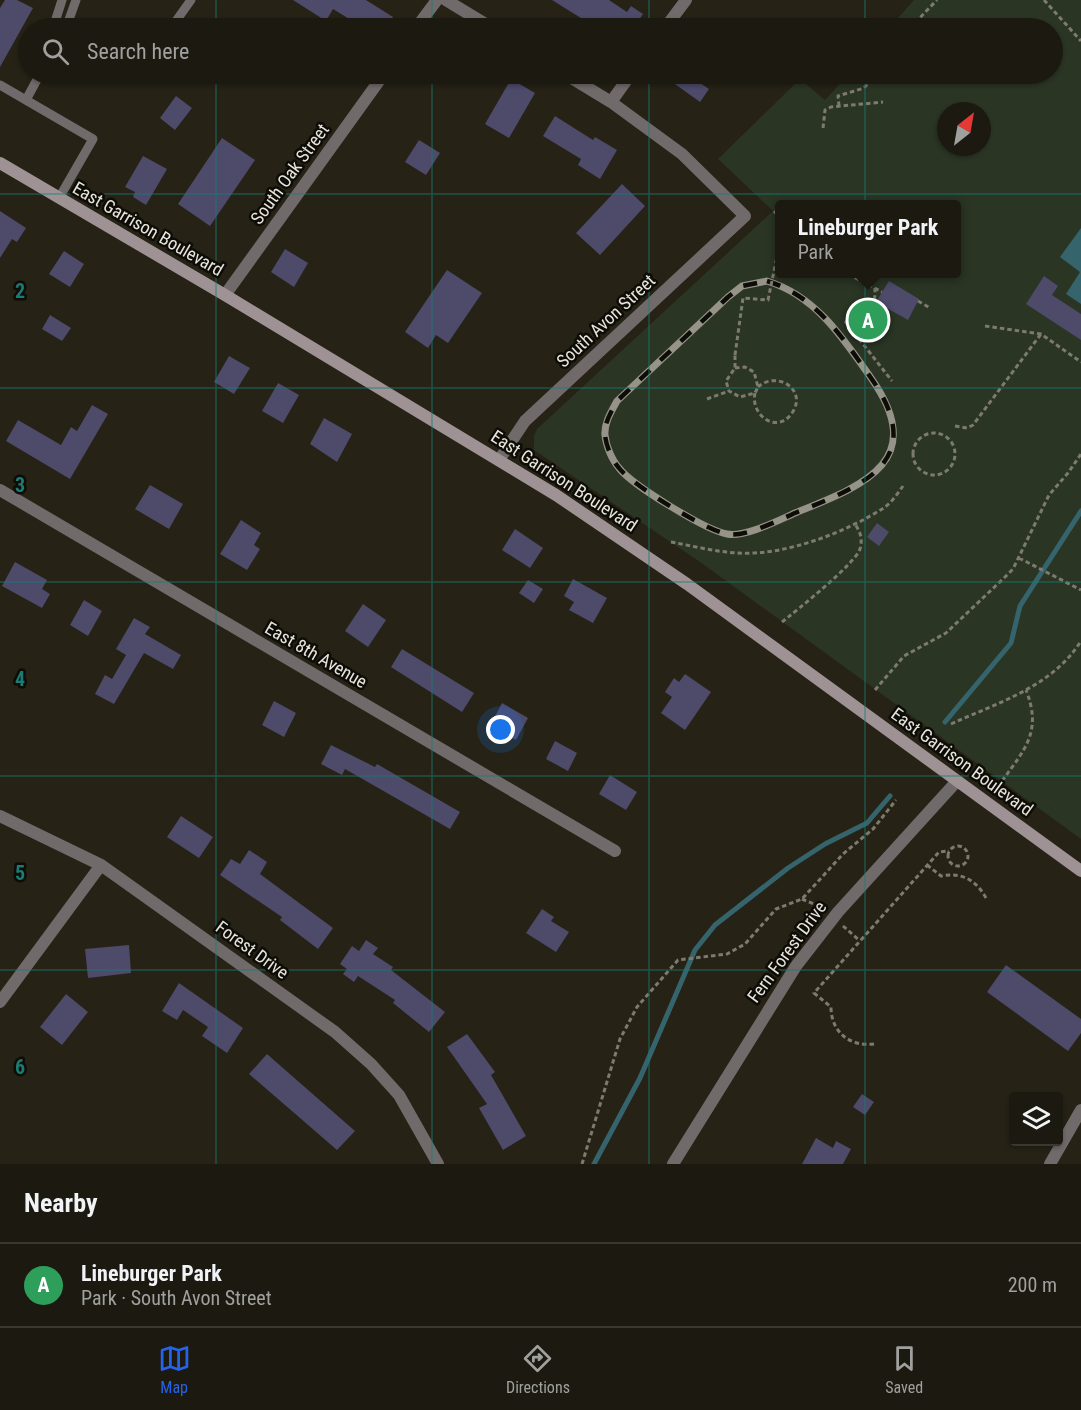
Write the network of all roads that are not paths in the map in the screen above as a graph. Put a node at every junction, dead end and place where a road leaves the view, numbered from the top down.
1 (76, 0) edge
2 (191, 0) edge
3 (437, 0) edge
4 (446, 0) edge
5 (686, 0) edge
6 (60, 1) edge
7 (56, 18) edge
8 (70, 18) edge
9 (178, 18) edge
10 (424, 18) edge
11 (476, 18) edge
12 (672, 18) edge
13 (35, 84) edge
14 (377, 84) edge
15 (581, 84) edge
16 (624, 84) edge
17 (0, 85) edge
18 (26, 100) junction
19 (610, 102) junction
20 (0, 163) edge
21 (59, 198) junction
22 (225, 295) junction
23 (499, 460) junction
24 (1, 494) edge
25 (957, 781) junction
26 (0, 816) edge
27 (615, 851) dead end
28 (101, 865) junction
29 (1081, 871) edge
30 (0, 1002) edge
31 (1081, 1110) edge
32 (438, 1164) edge
33 (673, 1164) edge
34 (1050, 1164) edge

1 - 8 lane
2 - 9 lane
3 - 10 street
4 - 11 street
5 - 12 street
6 - 7 lane
13 - 18 lane
14 - 22 street, South Oak Street
15 - 19 street
16 - 19 street
17 - 18 lane
18 - 21 lane
19 - 23 street, South Avon Street
20 - 21 main road, East Garrison Boulevard
21 - 22 main road, East Garrison Boulevard
22 - 23 main road, East Garrison Boulevard
23 - 25 main road, East Garrison Boulevard
24 - 27 street, East 8th Avenue
25 - 29 main road, East Garrison Boulevard
25 - 33 street, Fern Forest Drive
26 - 28 street, Forest Drive
28 - 30 street
28 - 32 street, Forest Drive
31 - 34 street

